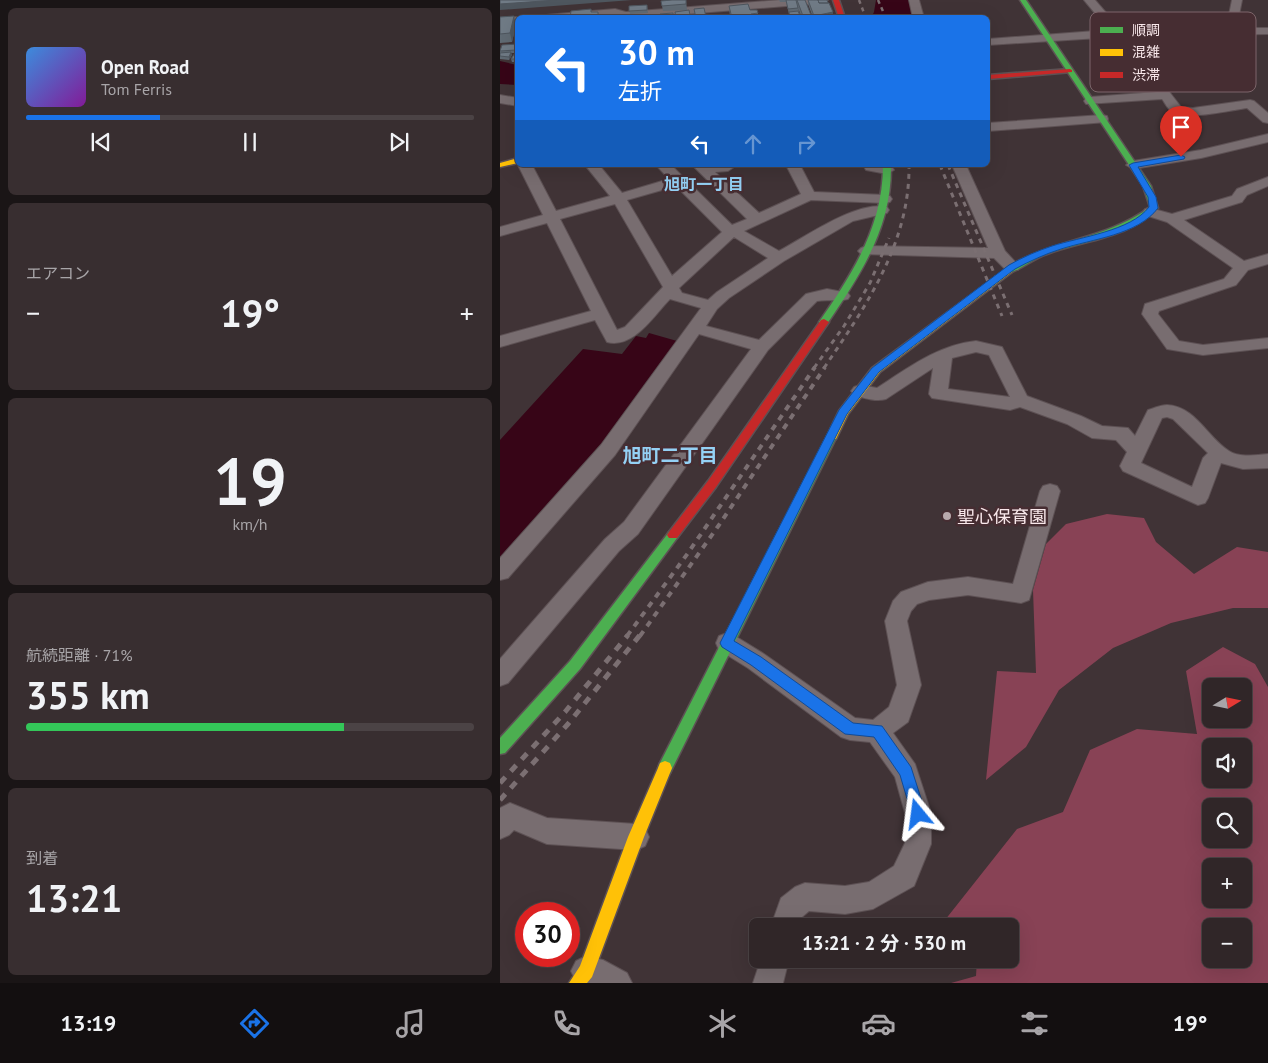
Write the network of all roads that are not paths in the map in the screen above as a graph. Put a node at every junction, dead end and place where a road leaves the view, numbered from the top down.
1 (823, 0) edge
2 (836, 0) edge
3 (914, 0) edge
4 (1023, 0) edge
5 (1089, 0) edge
6 (746, 3) edge
7 (1099, 12) edge
8 (615, 15) edge
9 (841, 15) edge
10 (918, 15) edge
11 (515, 20) edge
12 (500, 21) edge
13 (1090, 35) edge
14 (1048, 38) junction
15 (990, 42) edge
16 (1070, 71) junction
17 (990, 77) edge
18 (1164, 92) edge
19 (1166, 95) junction
20 (500, 99) edge
21 (1268, 100) edge
22 (1090, 101) junction
23 (515, 102) edge
24 (1250, 104) junction
25 (1102, 119) junction
26 (1268, 119) edge
27 (990, 127) edge
28 (1268, 138) edge
29 (515, 161) edge
30 (500, 165) edge
31 (1133, 165) junction
32 (526, 167) edge
33 (594, 167) edge
34 (665, 167) edge
35 (701, 167) edge
36 (712, 167) edge
37 (725, 167) edge
38 (795, 167) edge
39 (871, 167) edge
40 (961, 167) edge
41 (887, 168) edge
42 (678, 181) junction
43 (1268, 181) edge
44 (809, 196) junction
45 (619, 198) junction
46 (883, 204) junction
47 (1150, 212) junction
48 (552, 217) junction
49 (1172, 219) junction
50 (757, 220) junction
51 (732, 231) junction
52 (500, 232) edge
53 (866, 251) junction
54 (998, 253) junction
55 (779, 258) junction
56 (1268, 259) edge
57 (1012, 267) junction
58 (1242, 267) junction
59 (671, 287) junction
60 (842, 296) junction
61 (711, 306) junction
62 (601, 313) junction
63 (695, 328) junction
64 (500, 342) edge
65 (1268, 343) edge
66 (762, 346) junction
67 (944, 355) junction
68 (860, 391) junction
69 (1020, 400) junction
70 (1138, 451) junction
71 (1223, 456) junction
72 (1268, 461) edge
73 (1050, 491) dead end
74 (500, 572) edge
75 (727, 643) junction
76 (500, 676) edge
77 (878, 731) junction
78 (500, 748) edge
79 (500, 826) edge
80 (636, 837) junction
81 (788, 918) edge
82 (772, 968) edge
83 (582, 977) edge
84 (617, 983) edge
85 (768, 983) edge

1 - 6 street
2 - 9 street
3 - 10 street
4 - 14 street
5 - 7 street
6 - 8 street
11 - 12 street
13 - 14 street
14 - 15 street
14 - 16 street
16 - 17 street
16 - 22 street
18 - 19 street
19 - 22 street
19 - 24 street
20 - 23 street
21 - 24 street
22 - 25 street
24 - 26 street
25 - 27 street
25 - 31 street
28 - 31 street
29 - 30 street
31 - 47 street
32 - 48 street
33 - 45 street
34 - 42 street
35 - 50 street
36 - 37 street
38 - 44 street
39 - 41 street
40 - 54 street
41 - 46 street
42 - 45 street
42 - 51 street
43 - 49 street
44 - 46 street
44 - 50 street
45 - 48 street
45 - 59 street
46 - 53 street
46 - 55 street
47 - 49 street
47 - 57 street
48 - 52 street
48 - 62 street
49 - 58 street
50 - 51 street
51 - 55 street
51 - 59 street
53 - 54 street
53 - 60 street
54 - 57 street
55 - 61 street
56 - 58 street
57 - 68 street
58 - 65 street
59 - 61 street
59 - 62 street
60 - 66 street
60 - 78 street
61 - 63 street
62 - 64 street
63 - 66 street
63 - 74 street
66 - 76 street
67 - 68 street
67 - 69 street
67 - 69 street
68 - 75 street
69 - 70 street
70 - 71 street
70 - 71 street
71 - 72 street
73 - 77 street
75 - 77 street
75 - 80 street
77 - 81 street
79 - 80 street
80 - 83 street
82 - 85 street
83 - 84 street

